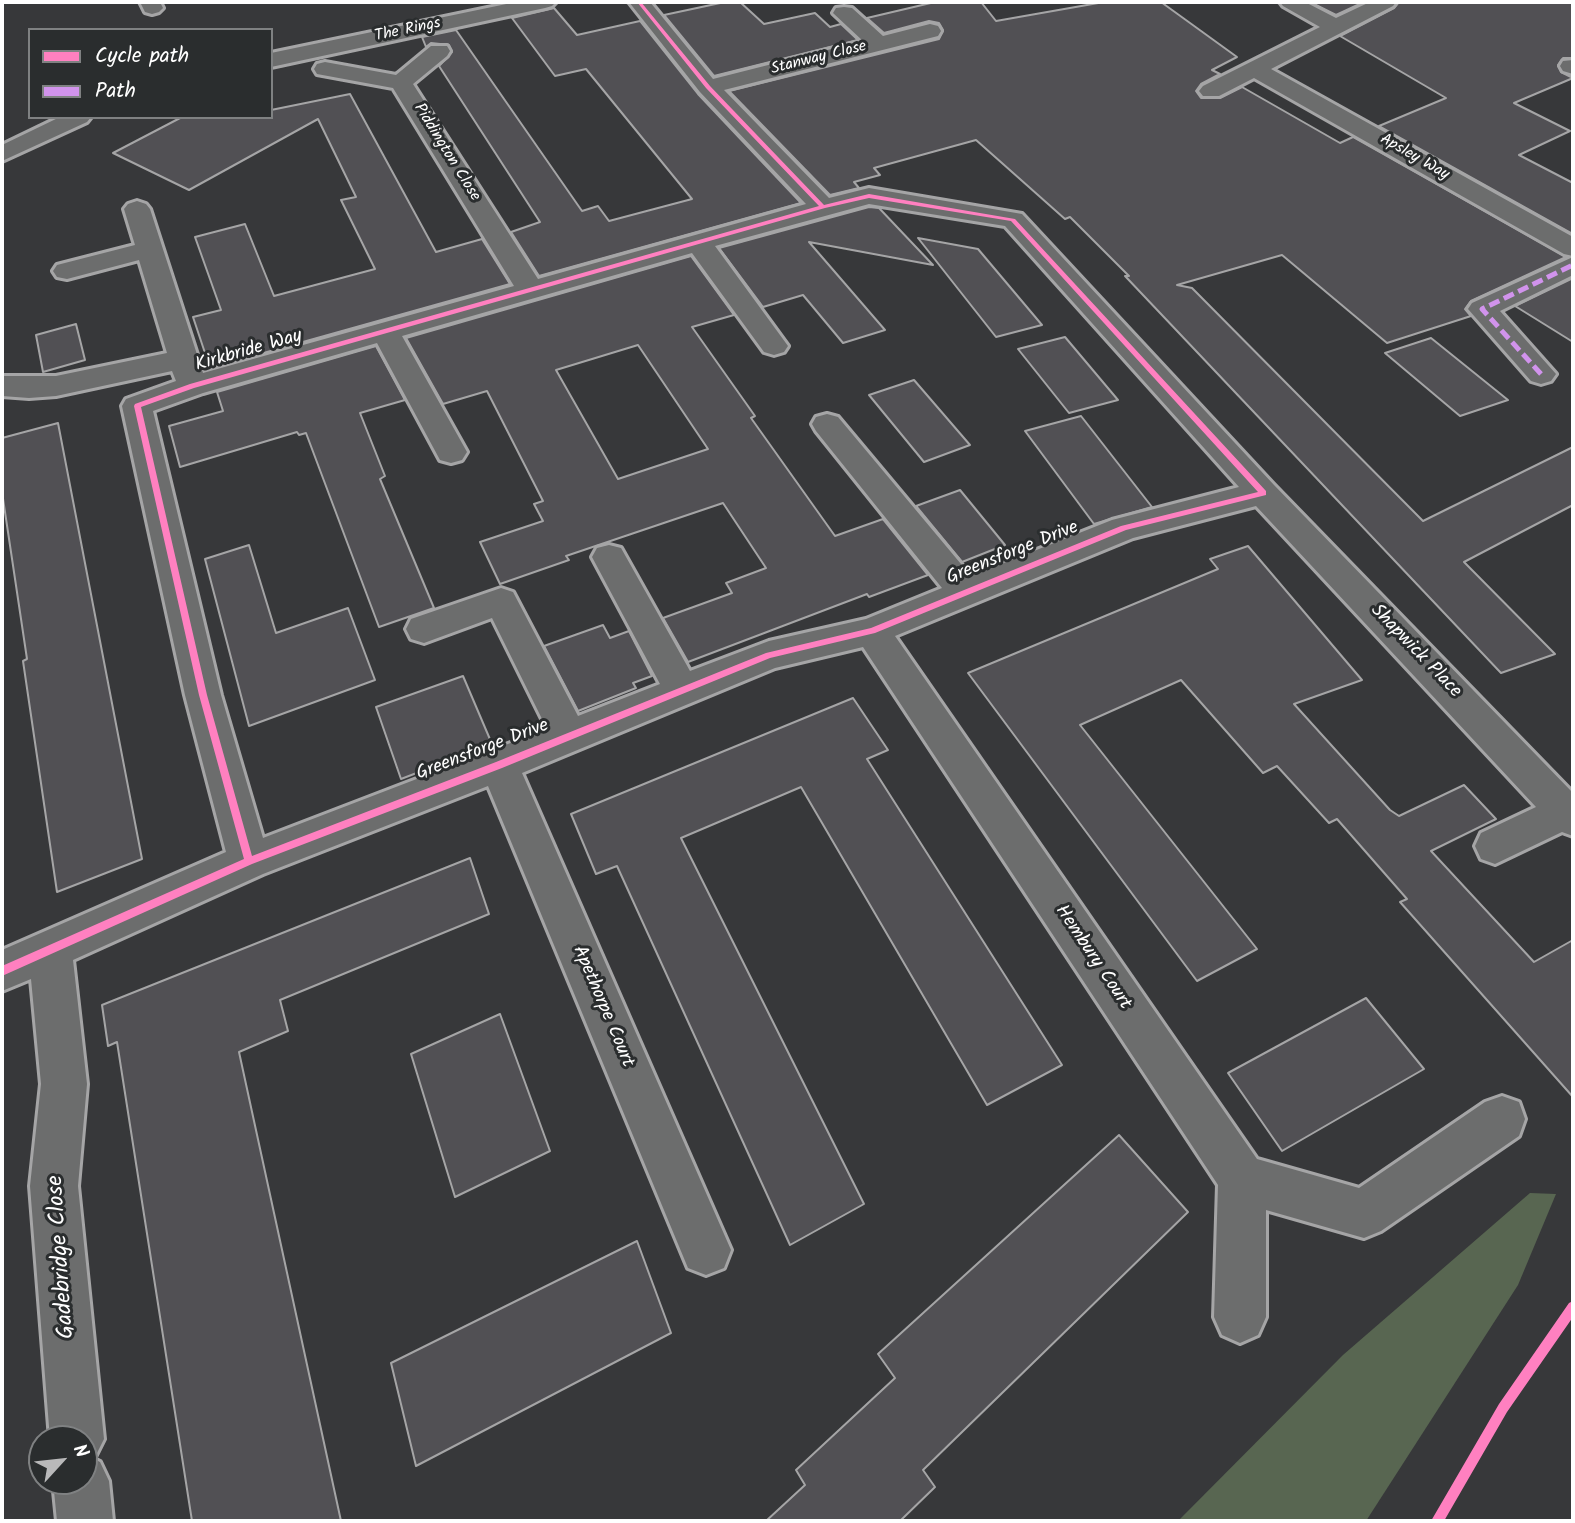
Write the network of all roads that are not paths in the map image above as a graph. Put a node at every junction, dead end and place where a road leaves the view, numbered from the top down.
1 (545, 2) edge
2 (639, 2) edge
3 (1290, 2) edge
4 (1386, 2) edge
5 (454, 11) edge
6 (845, 13) dead end
7 (1336, 27) junction
8 (930, 31) dead end
9 (879, 44) junction
10 (439, 51) dead end
11 (273, 59) edge
12 (325, 69) dead end
13 (1255, 69) junction
14 (401, 83) junction
15 (708, 87) junction
16 (1211, 91) dead end
17 (75, 119) edge
18 (2, 154) edge
19 (823, 207) junction
20 (137, 209) dead end
21 (699, 243) junction
22 (150, 248) junction
23 (1573, 248) edge
24 (1573, 265) edge
25 (67, 271) dead end
26 (531, 290) junction
27 (385, 331) junction
28 (775, 346) dead end
29 (188, 372) junction
30 (1541, 374) dead end
31 (2, 386) edge
32 (827, 424) dead end
33 (450, 452) dead end
34 (1263, 493) junction
35 (609, 557) dead end
36 (965, 593) junction
37 (424, 629) dead end
38 (872, 631) junction
39 (683, 692) junction
40 (569, 736) junction
41 (499, 765) junction
42 (1569, 815) edge
43 (1495, 845) dead end
44 (249, 861) junction
45 (50, 950) junction
46 (2, 971) edge
47 (1502, 1119) dead end
48 (1242, 1179) junction
49 (706, 1250) dead end
50 (1240, 1317) dead end
51 (76, 1425) edge
52 (82, 1495) edge
53 (85, 1521) edge

1 - 5 street, The Rings
2 - 15 street
3 - 7 street
4 - 7 street
5 - 11 street, The Rings
6 - 9 street
7 - 13 street
8 - 9 street, Stanway Close
9 - 15 street, Stanway Close
10 - 14 street
12 - 14 street, Piddington Close
13 - 16 street
13 - 23 street, Apsley Way
14 - 26 street, Piddington Close
15 - 19 street
17 - 18 street
19 - 21 street, Kirkbride Way
19 - 34 street
20 - 22 street
21 - 26 street, Kirkbride Way
21 - 28 street
22 - 25 street
22 - 29 street
24 - 30 street
26 - 27 street, Kirkbride Way
27 - 29 street, Kirkbride Way
27 - 33 street
29 - 31 street
29 - 44 street, Kirkbride Way
32 - 36 street
34 - 36 street, Greensforge Drive
34 - 42 street, Shapwick Place
35 - 39 street
36 - 38 street, Greensforge Drive
37 - 40 street
38 - 39 street, Greensforge Drive
38 - 48 street, Hembury Court
39 - 40 street, Greensforge Drive
40 - 41 street, Greensforge Drive
41 - 44 street, Greensforge Drive
41 - 49 street, Apethorpe Court
42 - 43 street, Shapwick Place
44 - 45 street, Greensforge Drive
45 - 46 street, Greensforge Drive
45 - 51 street, Gadebridge Close
47 - 48 street
48 - 50 street
52 - 53 street

